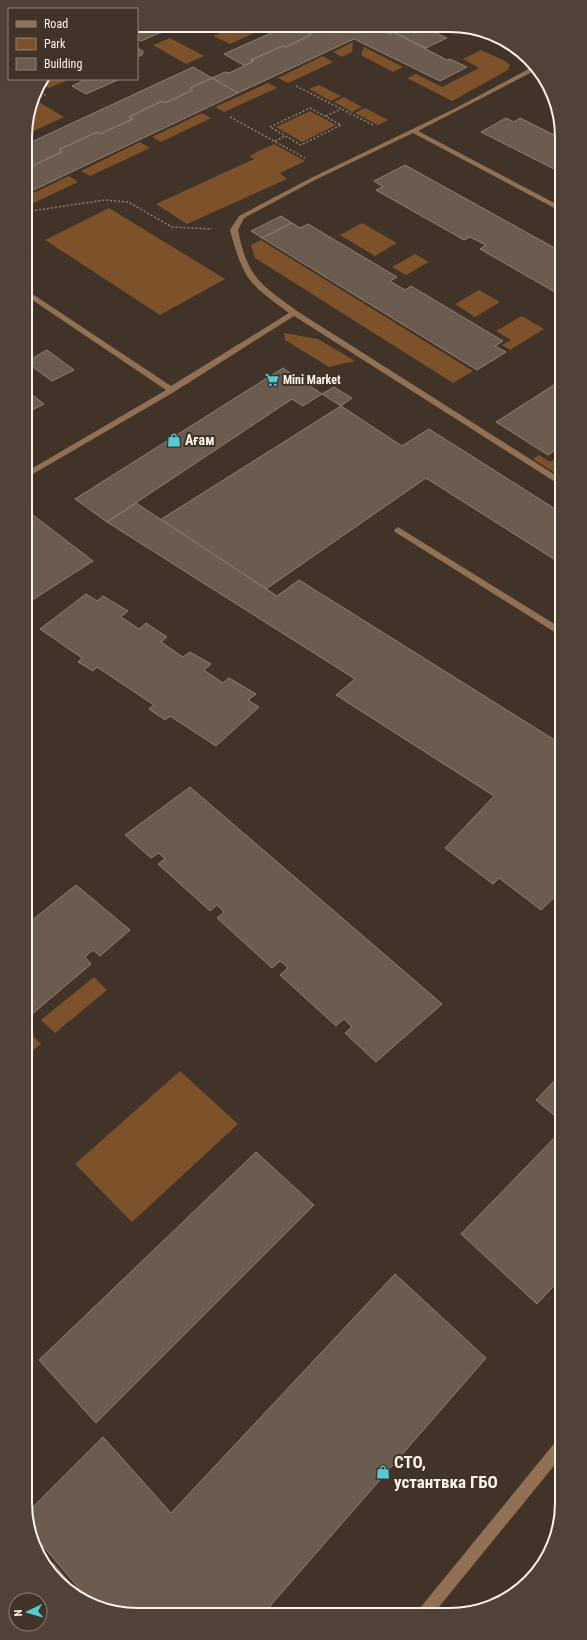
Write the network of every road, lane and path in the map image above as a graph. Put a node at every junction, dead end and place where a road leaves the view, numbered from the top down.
1 (531, 70) edge
2 (296, 86) dead end
3 (341, 109) junction
4 (325, 116) junction
5 (230, 117) dead end
6 (379, 128) dead end
7 (414, 131) junction
8 (286, 136) junction
9 (275, 141) junction
10 (306, 158) dead end
11 (555, 206) edge
12 (32, 211) edge
13 (234, 230) junction
14 (32, 295) edge
15 (294, 313) junction
16 (171, 390) junction
17 (32, 471) edge
18 (555, 479) edge
19 (398, 530) dead end
20 (555, 630) edge
21 (555, 1454) edge
22 (429, 1608) edge

1 - 7 street
2 - 3 path
3 - 4 path
3 - 6 path
4 - 8 path
4 - 8 path
5 - 9 path
7 - 11 street
7 - 13 street
8 - 9 path
9 - 10 path
12 - 13 path
13 - 15 street
14 - 16 street
15 - 16 street
15 - 18 street
16 - 17 street
19 - 20 street
21 - 22 street

